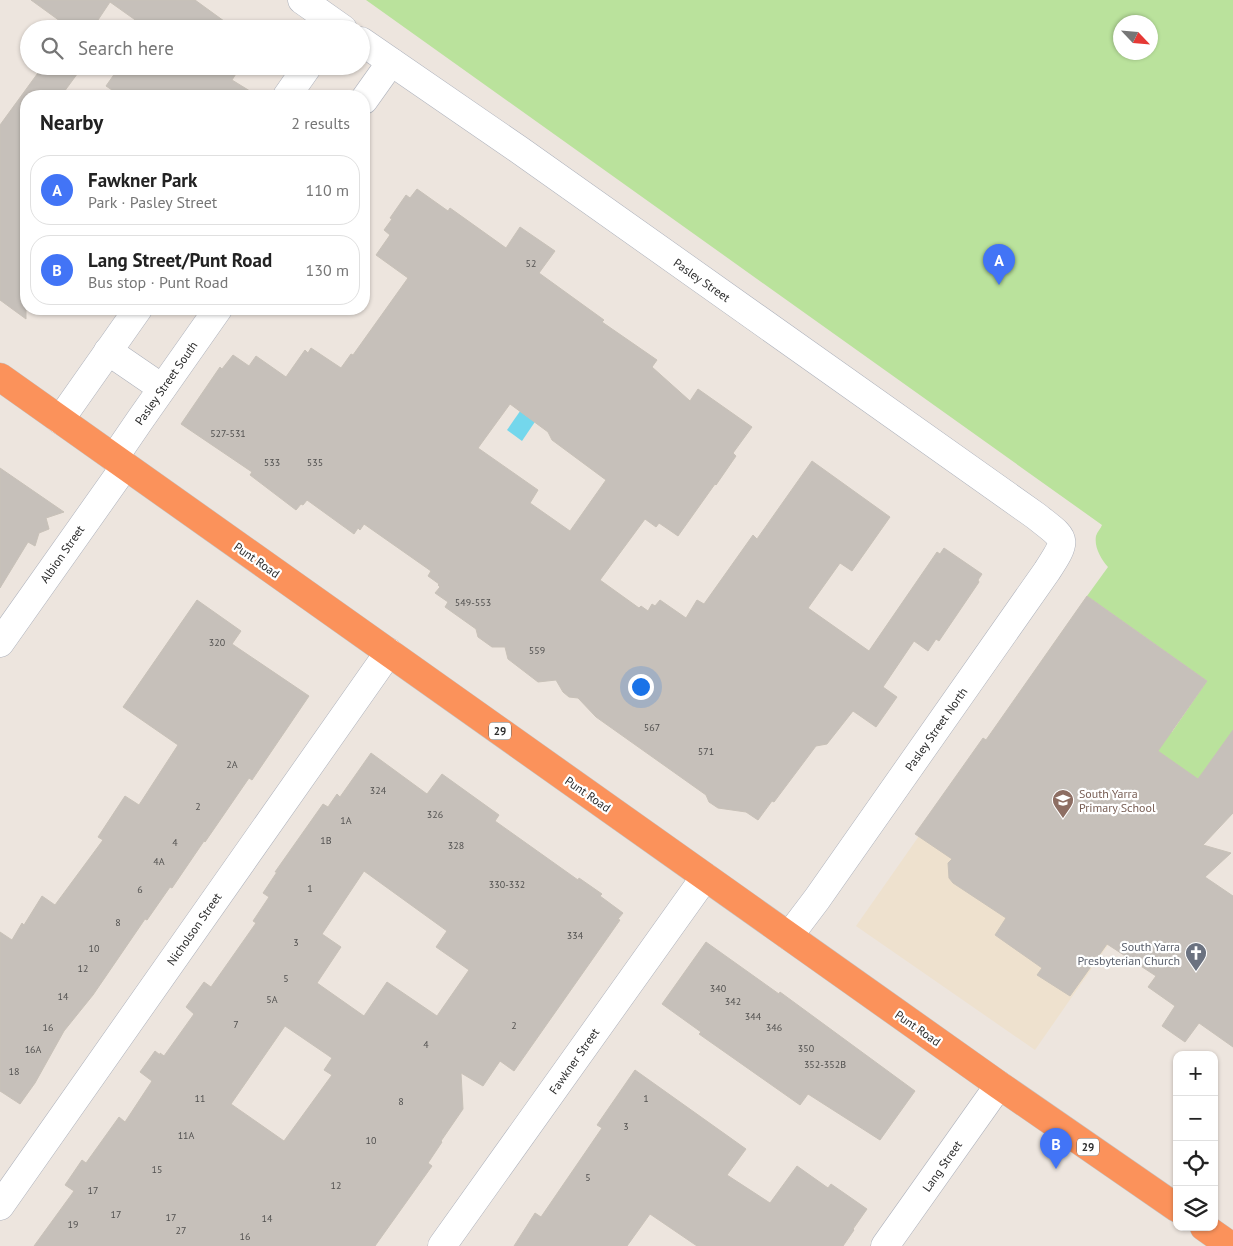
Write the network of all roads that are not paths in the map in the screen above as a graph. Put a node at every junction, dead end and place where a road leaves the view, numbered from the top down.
1 (302, 0) edge
2 (329, 20) edge
3 (370, 47) edge
4 (391, 62) junction
5 (302, 75) edge
6 (291, 90) edge
7 (370, 92) edge
8 (134, 315) edge
9 (214, 315) edge
10 (108, 351) junction
11 (0, 377) edge
12 (162, 388) junction
13 (60, 420) junction
14 (120, 462) junction
15 (1042, 522) joint
16 (0, 643) edge
17 (388, 652) junction
18 (705, 877) junction
19 (789, 936) junction
20 (999, 1085) junction
21 (1173, 1205) edge
22 (0, 1206) edge
23 (1210, 1231) edge
24 (442, 1246) edge
25 (885, 1246) edge
26 (1231, 1246) edge

1 - 2 street
3 - 4 street, Pasley Street
4 - 7 street
4 - 15 street, Pasley Street
5 - 6 street
8 - 10 street
9 - 12 street, Pasley Street South
10 - 12 street
10 - 13 street
11 - 13 highway, Punt Road / 29
12 - 14 street, Pasley Street South
13 - 14 highway, Punt Road / 29
14 - 16 street, Albion Street
14 - 17 highway, Punt Road / 29
15 - 19 street, Pasley Street North
17 - 18 highway, Punt Road / 29
17 - 22 street, Nicholson Street
18 - 19 highway, Punt Road / 29
18 - 24 street, Fawkner Street
19 - 20 highway, Punt Road / 29
20 - 21 highway, Punt Road / 29
20 - 25 street, Lang Street
23 - 26 highway

